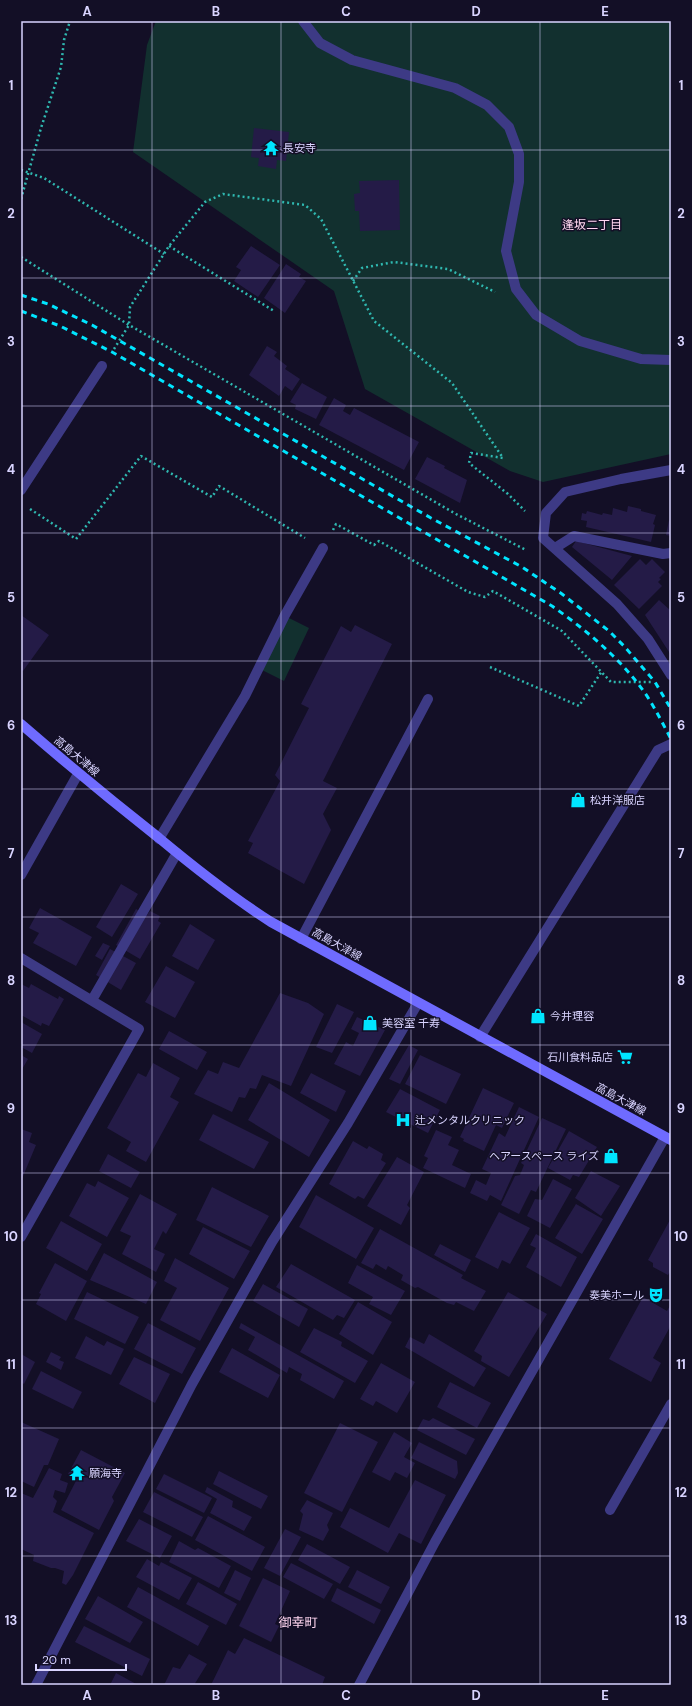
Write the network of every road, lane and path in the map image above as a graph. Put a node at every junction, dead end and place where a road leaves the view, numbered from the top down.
1 (70, 21) edge
2 (303, 21) edge
3 (21, 170) edge
4 (28, 173) junction
5 (21, 199) edge
6 (170, 246) junction
7 (164, 254) junction
8 (21, 257) edge
9 (352, 281) junction
10 (516, 289) junction
11 (274, 311) dead end
12 (129, 325) junction
13 (671, 360) edge
14 (102, 366) joint
15 (671, 470) edge
16 (21, 490) edge
17 (27, 507) dead end
18 (544, 530) junction
19 (323, 548) junction
20 (555, 548) junction
21 (671, 553) edge
22 (533, 554) dead end
23 (490, 668) dead end
24 (602, 671) junction
25 (671, 675) edge
26 (655, 682) dead end
27 (428, 699) dead end
28 (21, 724) edge
29 (671, 744) edge
30 (78, 774) junction
31 (159, 839) junction
32 (176, 853) junction
33 (21, 876) edge
34 (301, 939) junction
35 (21, 958) edge
36 (92, 1000) junction
37 (418, 1003) junction
38 (480, 1037) junction
39 (668, 1138) edge
40 (21, 1237) edge
41 (671, 1404) edge
42 (610, 1510) dead end
43 (36, 1685) edge
44 (359, 1685) edge

1 - 4 path
2 - 10 street
3 - 4 path
4 - 5 path
4 - 7 path
6 - 7 path
6 - 9 path
6 - 11 path
7 - 12 path
8 - 12 path
9 - 10 path
9 - 18 path
10 - 13 street
12 - 14 path
12 - 22 path
14 - 16 street
15 - 18 street
17 - 19 path
18 - 20 street
19 - 24 path
19 - 31 street
20 - 21 street
20 - 25 street
23 - 24 path
24 - 26 path
27 - 34 street
28 - 30 main road, 高島大津線
29 - 38 street
30 - 31 main road, 高島大津線
30 - 33 street
31 - 32 main road, 高島大津線
32 - 34 main road, 高島大津線
32 - 36 street
34 - 37 main road, 高島大津線
35 - 36 street
36 - 40 street
37 - 38 main road, 高島大津線
37 - 43 street
38 - 39 main road, 高島大津線
39 - 44 street
41 - 42 street

